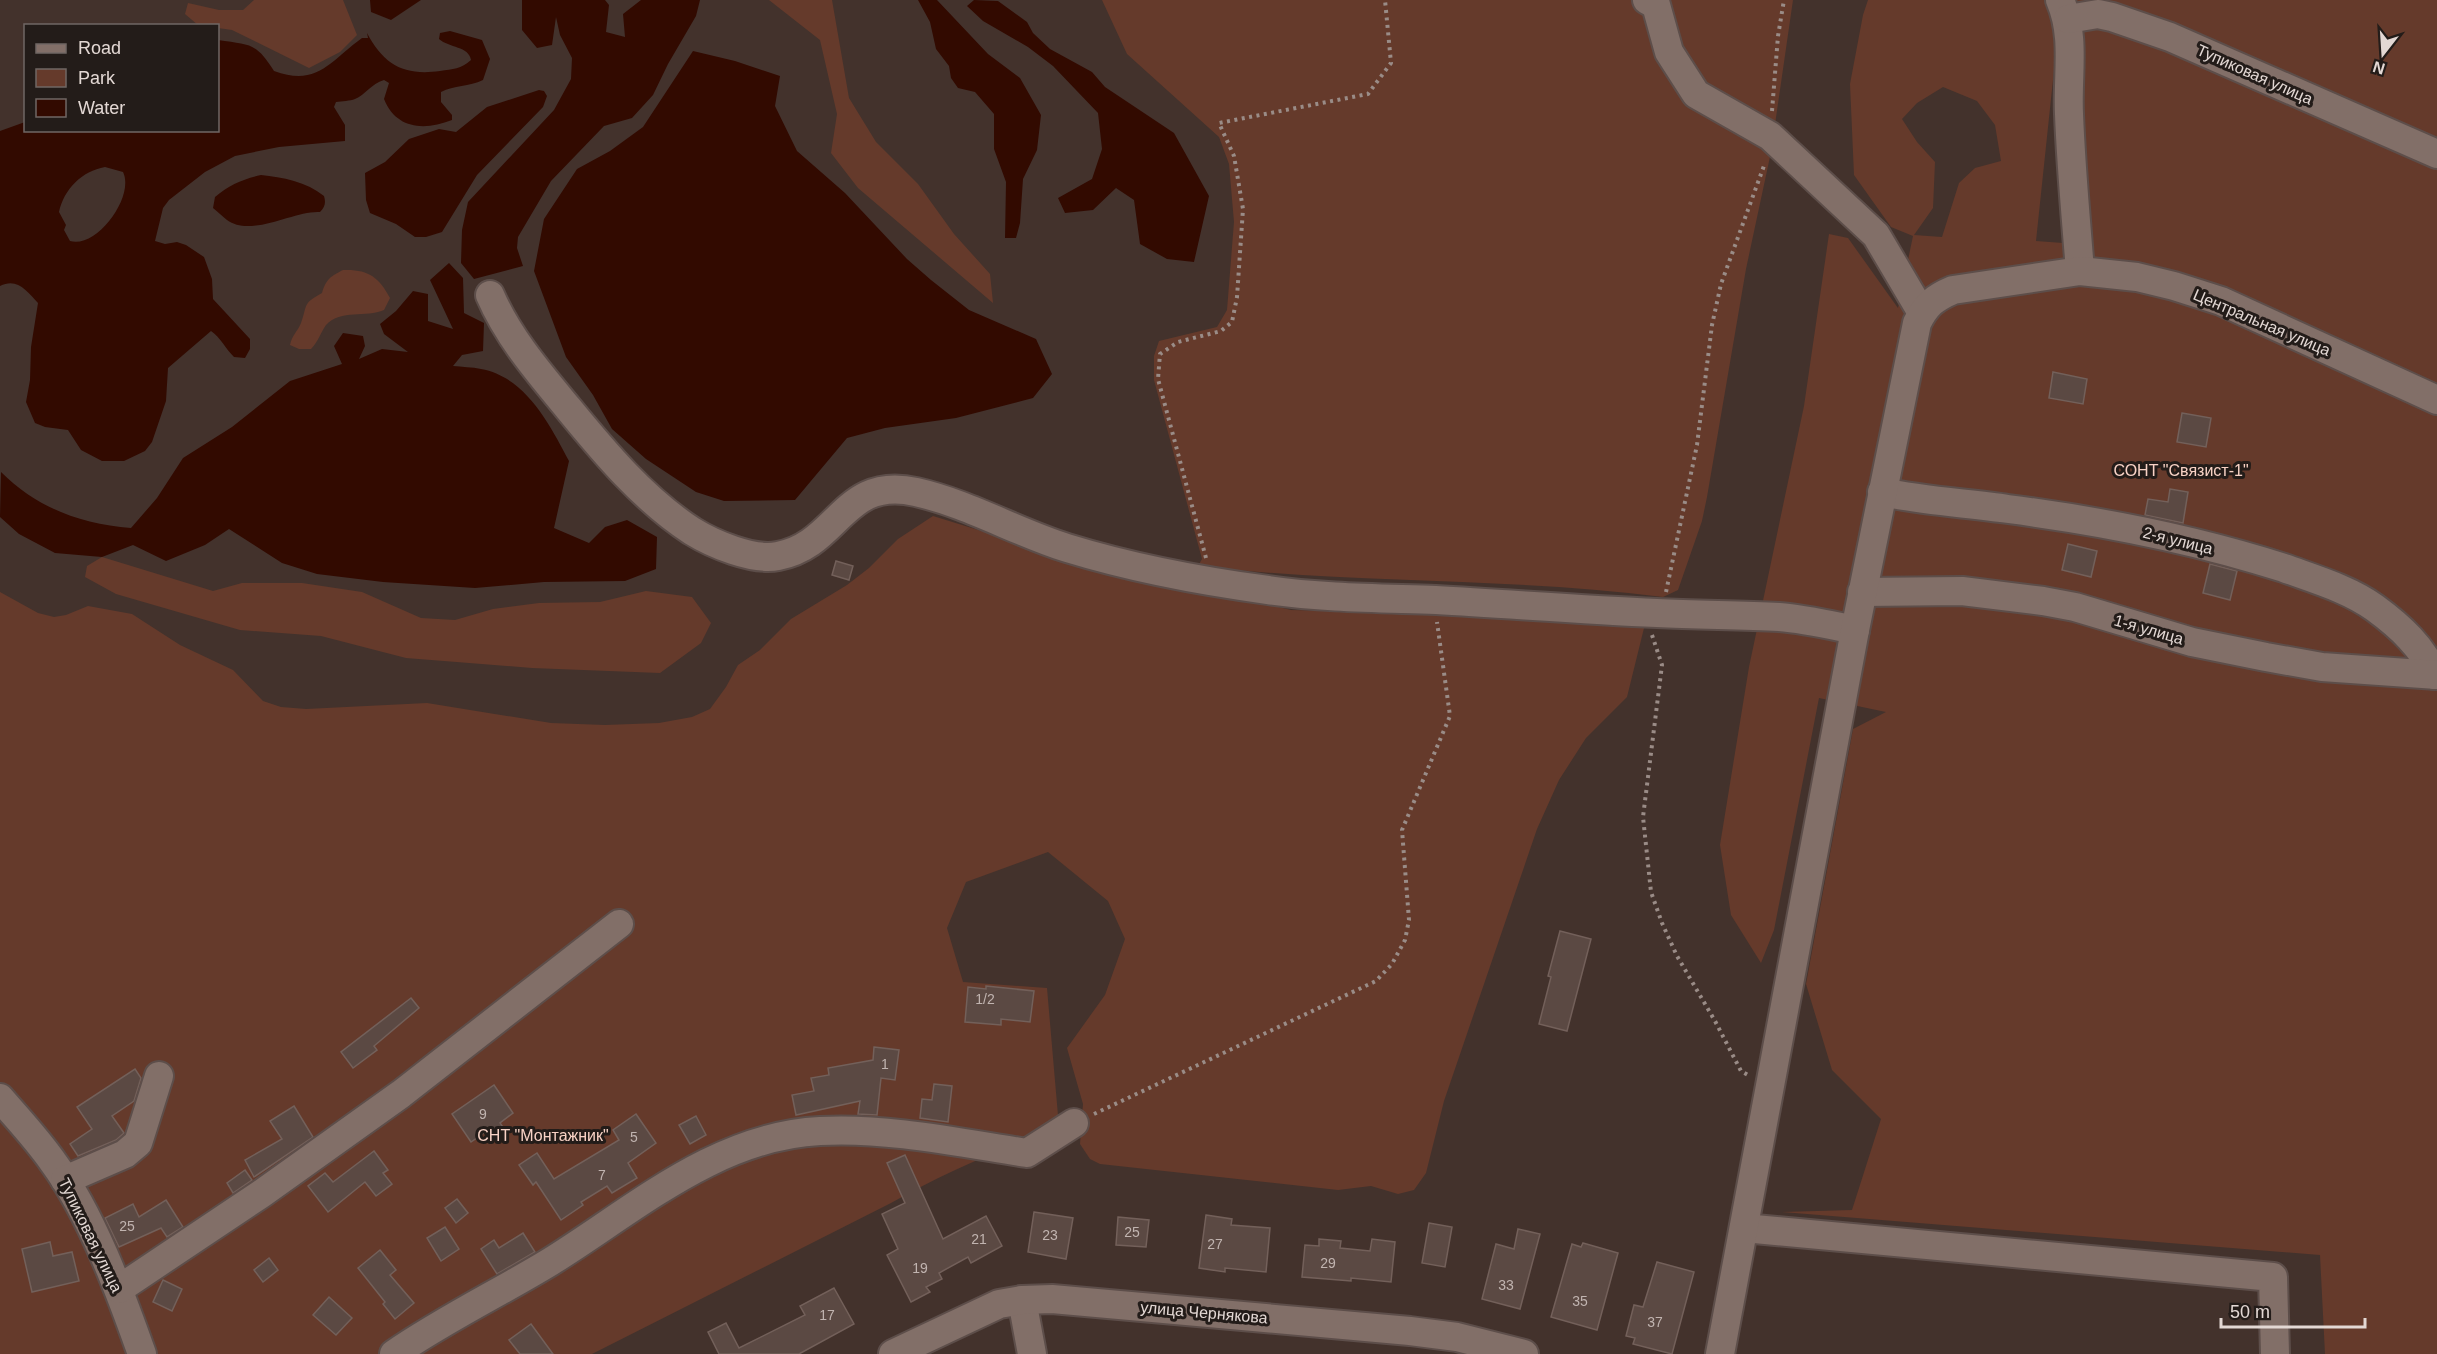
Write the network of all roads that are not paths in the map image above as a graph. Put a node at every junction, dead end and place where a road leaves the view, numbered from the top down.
1 (1647, 0) edge
2 (2064, 9) edge
3 (2437, 154) edge
4 (2080, 271) junction
5 (490, 295) dead end
6 (1922, 313) junction
7 (2437, 400) edge
8 (1882, 492) junction
9 (1862, 592) junction
10 (1855, 630) junction
11 (2436, 675) edge
12 (619, 924) dead end
13 (159, 1076) dead end
14 (0, 1098) edge
15 (1074, 1123) road end
16 (65, 1180) junction
17 (1744, 1228) junction
18 (119, 1289) junction
19 (1022, 1300) junction
20 (142, 1354) edge
21 (394, 1354) edge
22 (893, 1354) edge
23 (1032, 1354) edge
24 (1524, 1354) edge
25 (1720, 1354) edge
26 (2275, 1354) edge

1 - 6 street
2 - 3 street, Тупиковая улица
2 - 4 street
4 - 6 street, Центральная улица
4 - 7 street, Центральная улица
5 - 10 street
6 - 8 street
8 - 9 street
8 - 11 street, 2-я улица
9 - 10 street
9 - 11 street, 1-я улица
10 - 17 street
12 - 18 street
13 - 16 street
14 - 16 street, Тупиковая улица
15 - 21 street
16 - 18 street, Тупиковая улица
17 - 25 street
17 - 26 street
18 - 20 street, Тупиковая улица
19 - 22 street, улица Чернякова
19 - 23 street
19 - 24 street, улица Чернякова

